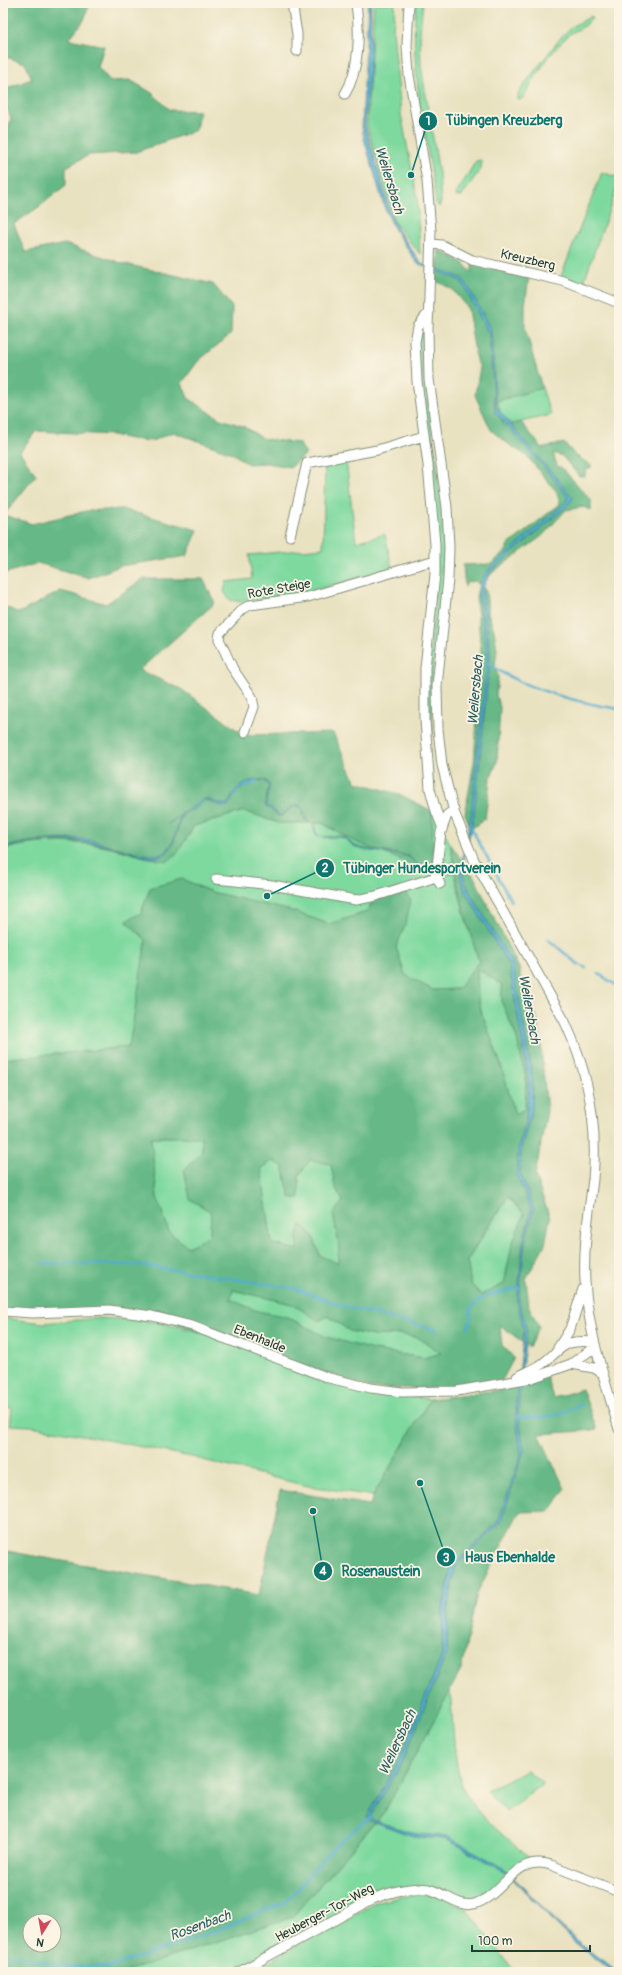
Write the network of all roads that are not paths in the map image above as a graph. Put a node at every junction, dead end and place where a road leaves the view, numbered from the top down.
1 (292, 3) edge
2 (356, 3) edge
3 (409, 3) edge
4 (297, 51) dead end
5 (345, 94) dead end
6 (431, 244) junction
7 (619, 303) edge
8 (428, 312) junction
9 (424, 436) junction
10 (290, 536) dead end
11 (435, 560) junction
12 (245, 732) dead end
13 (455, 813) junction
14 (442, 826) junction
15 (436, 875) junction
16 (216, 879) dead end
17 (440, 884) dead end
18 (585, 1282) junction
19 (3, 1312) edge
20 (595, 1344) junction
21 (557, 1349) junction
22 (571, 1364) junction
23 (602, 1373) junction
24 (507, 1382) junction
25 (619, 1429) edge
26 (619, 1892) edge
27 (238, 1972) edge

1 - 4 street
2 - 5 street
3 - 6 street
6 - 7 street, Kreuzberg
6 - 8 street
8 - 9 street
8 - 13 street
9 - 10 street
9 - 11 street
11 - 12 street, Rote Steige
11 - 14 street
13 - 14 street
13 - 18 street
14 - 15 street
15 - 16 street
15 - 17 street
18 - 20 street
18 - 21 street
19 - 24 street, Ebenhalde
20 - 21 street, Ebenhalde
20 - 22 street, Ebenhalde
20 - 23 street
21 - 24 street, Ebenhalde
22 - 23 street
22 - 24 street, Ebenhalde
23 - 25 street
26 - 27 street, Heuberger-Tor-Weg

